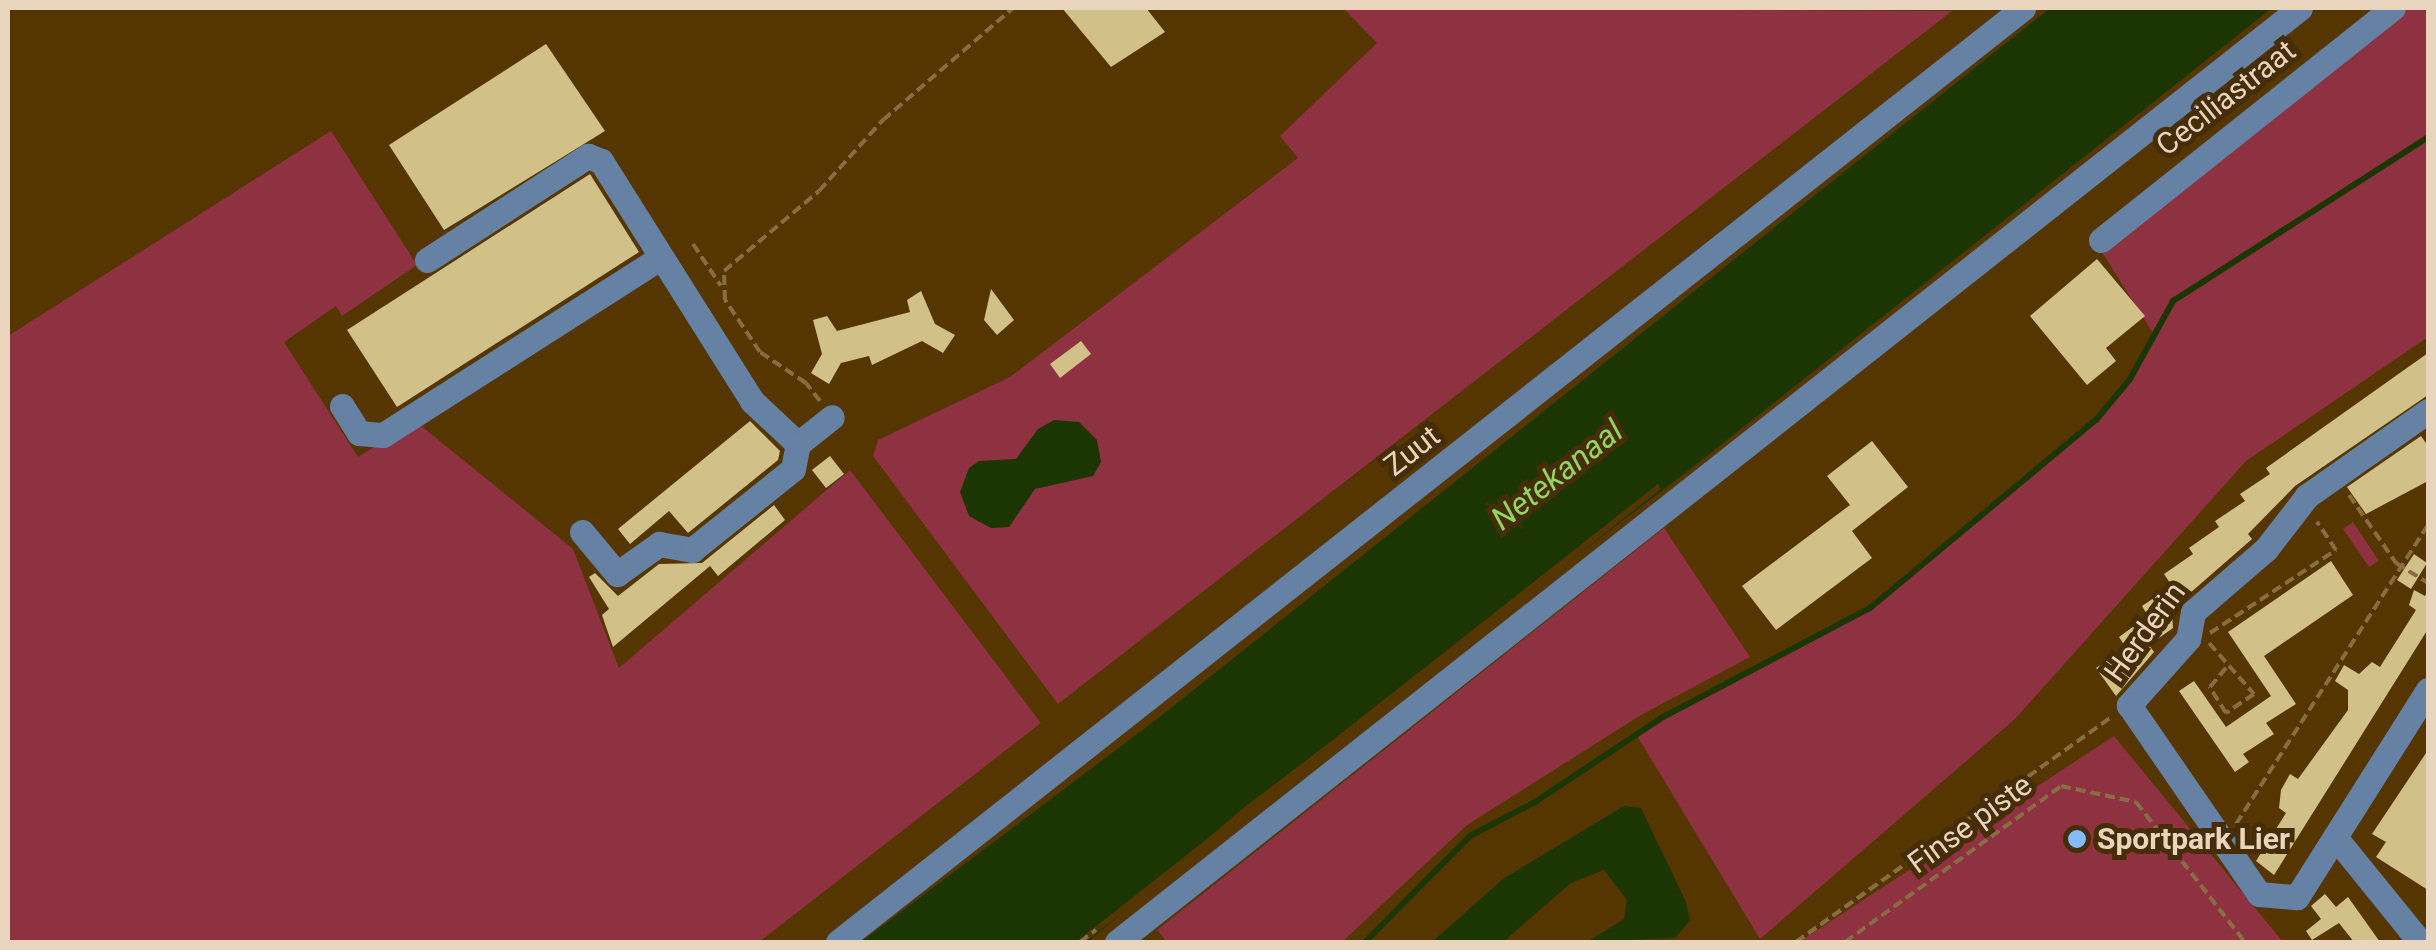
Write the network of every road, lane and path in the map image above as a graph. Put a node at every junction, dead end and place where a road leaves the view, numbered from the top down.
1 (1013, 8) edge
2 (2024, 8) edge
3 (2300, 8) edge
4 (2393, 8) edge
5 (2101, 240) dead end
6 (694, 244) dead end
7 (662, 257) junction
8 (426, 260) dead end
9 (721, 286) junction
10 (342, 406) dead end
11 (2428, 411) edge
12 (832, 417) joint
13 (798, 444) junction
14 (2335, 475) junction
15 (2304, 501) junction
16 (2428, 525) edge
17 (582, 532) dead end
18 (2402, 567) junction
19 (2428, 583) edge
20 (2226, 668) junction
21 (2428, 690) edge
22 (2129, 705) junction
23 (2217, 836) junction
24 (2334, 836) junction
25 (838, 942) edge
26 (1118, 942) edge
27 (1796, 942) edge
28 (1845, 942) edge
29 (2244, 942) edge
30 (2420, 942) edge

1 - 9 path
2 - 25 street, Zuut
3 - 26 street
4 - 5 street, Ceciliastraat
6 - 9 path
7 - 8 street
7 - 10 street
7 - 13 street
9 - 12 path
11 - 14 street, Herderin
12 - 13 street
13 - 17 street
14 - 15 street, Herderin
14 - 18 path
15 - 20 path
15 - 22 street, Herderin
16 - 18 path
18 - 19 path
18 - 23 path
20 - 20 path
21 - 24 street
22 - 23 street, Herderin
22 - 27 path
23 - 24 street, Herderin
24 - 30 street
28 - 29 path, Finse piste

